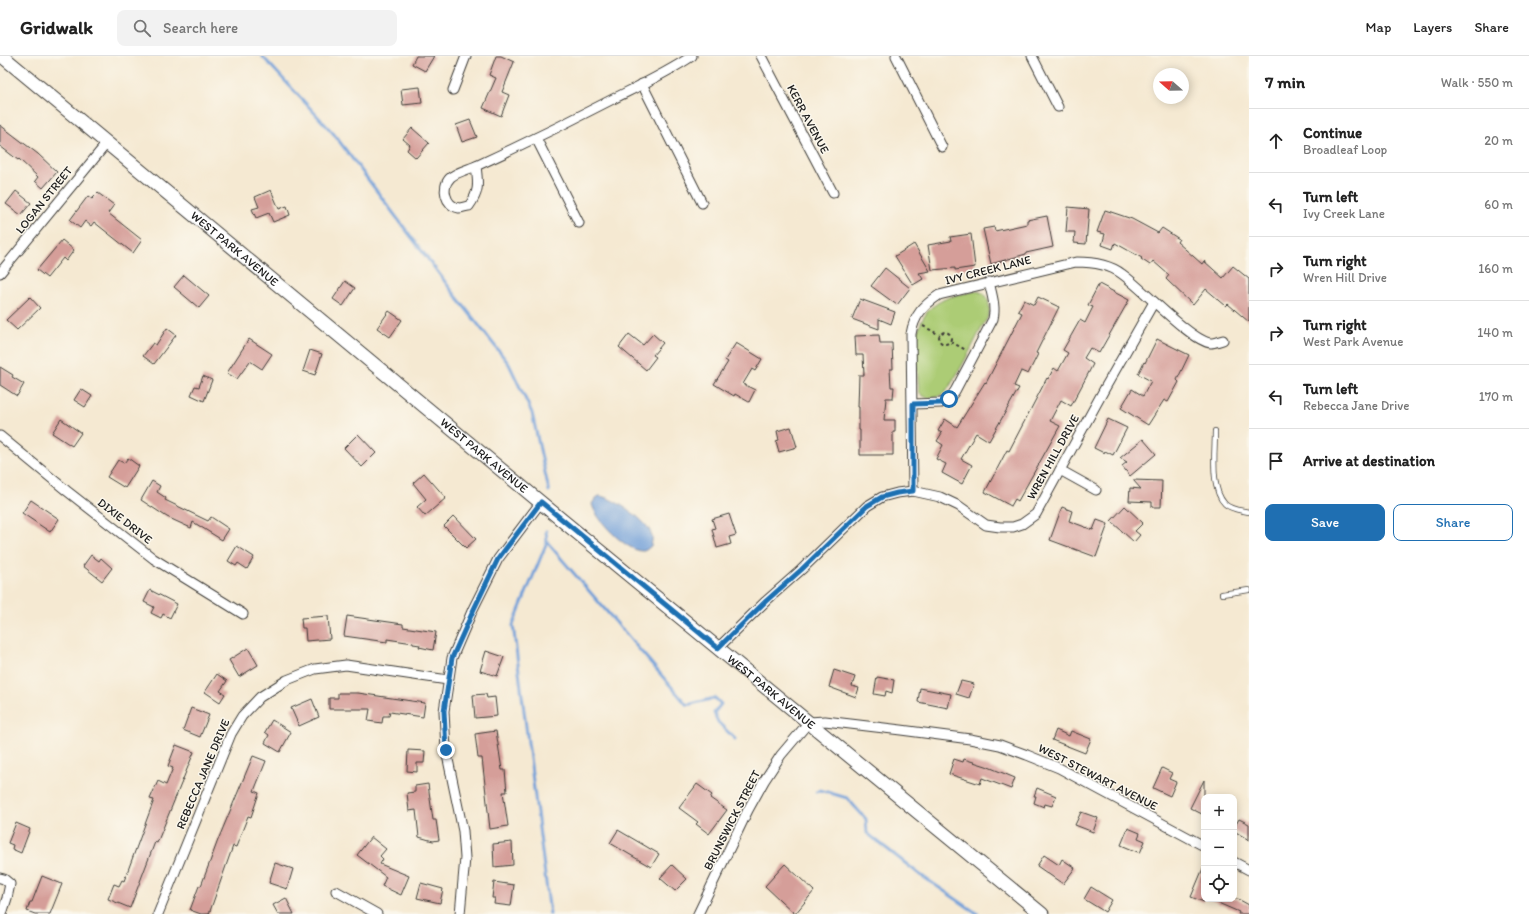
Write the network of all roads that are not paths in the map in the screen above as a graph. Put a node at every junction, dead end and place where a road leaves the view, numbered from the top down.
1 (2, 56) edge
2 (466, 56) edge
3 (692, 56) edge
4 (761, 56) edge
5 (896, 56) edge
6 (1032, 56) edge
7 (642, 84) junction
8 (453, 90) dead end
9 (1058, 107) dead end
10 (536, 138) junction
11 (107, 143) junction
12 (942, 147) dead end
13 (476, 166) junction
14 (833, 193) dead end
15 (702, 203) dead end
16 (579, 223) dead end
17 (0, 273) edge
18 (989, 282) junction
19 (1154, 302) junction
20 (1223, 340) dead end
21 (913, 404) junction
22 (1215, 431) dead end
23 (0, 436) edge
24 (1060, 470) junction
25 (1096, 490) dead end
26 (913, 491) junction
27 (541, 502) junction
28 (1249, 512) edge
29 (1249, 590) edge
30 (1222, 594) dead end
31 (243, 614) dead end
32 (718, 648) junction
33 (448, 680) junction
34 (809, 722) junction
35 (1201, 844) edge
36 (1237, 864) edge
37 (1249, 870) edge
38 (0, 878) edge
39 (336, 891) dead end
40 (2, 914) edge
41 (158, 914) edge
42 (377, 914) edge
43 (460, 914) edge
44 (698, 914) edge
45 (1042, 914) edge

1 - 11 main road, WEST PARK AVENUE
2 - 8 street
3 - 7 street
4 - 14 street, KERR AVENUE
5 - 12 street
6 - 9 street
7 - 10 street
7 - 15 street
10 - 13 street
10 - 16 street
11 - 17 street, LOGAN STREET
11 - 27 main road, WEST PARK AVENUE
13 - 13 street
18 - 19 street, IVY CREEK LANE
18 - 21 street
18 - 21 street, IVY CREEK LANE
19 - 20 street, IVY CREEK LANE
19 - 24 street, WREN HILL DRIVE
21 - 26 street, IVY CREEK LANE
22 - 28 lane
23 - 31 street, DIXIE DRIVE
24 - 25 street
24 - 26 street, WREN HILL DRIVE
26 - 32 street, WREN HILL DRIVE
27 - 32 main road, WEST PARK AVENUE
27 - 33 street
29 - 30 lane
32 - 34 main road, WEST PARK AVENUE
33 - 41 street, REBECCA JANE DRIVE
33 - 43 street
34 - 35 street, WEST STEWART AVENUE
34 - 44 street, BRUNSWICK STREET
34 - 45 main road, WEST PARK AVENUE
36 - 37 street
38 - 40 street
39 - 42 street

